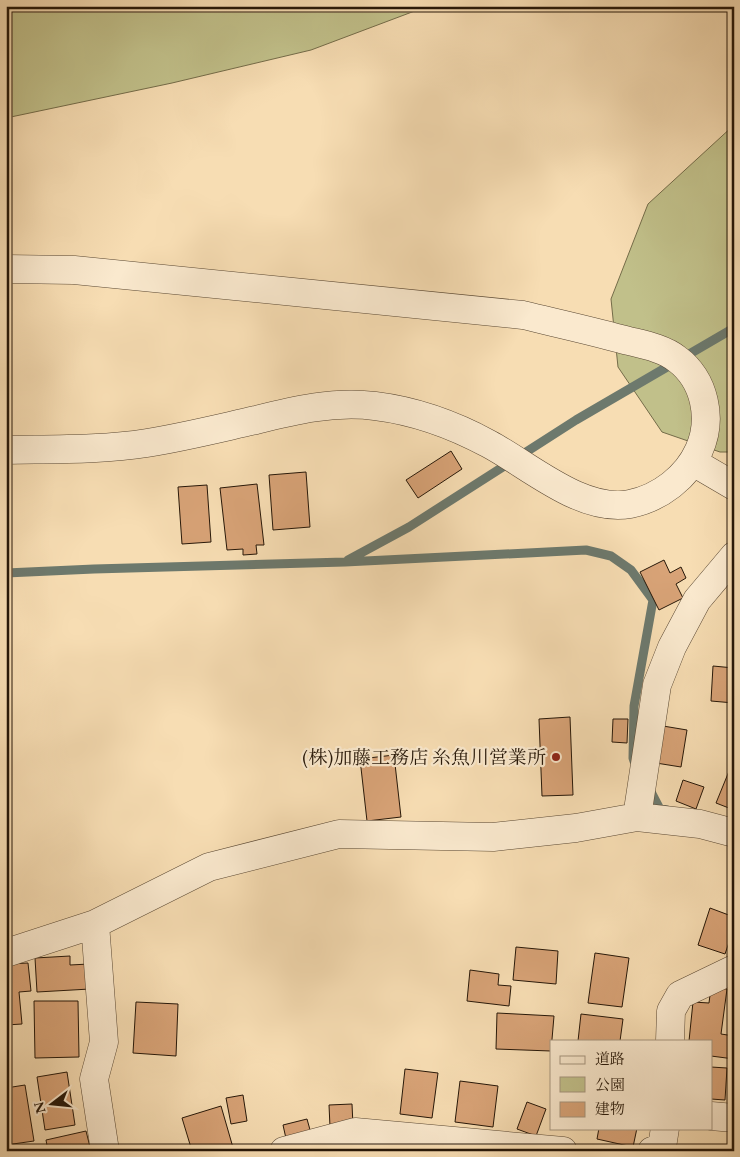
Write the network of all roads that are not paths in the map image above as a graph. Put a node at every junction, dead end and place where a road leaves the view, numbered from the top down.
1 (6, 269) edge
2 (6, 450) edge
3 (693, 462) junction
4 (734, 486) edge
5 (734, 556) edge
6 (637, 817) junction
7 (734, 833) edge
8 (95, 924) junction
9 (6, 953) edge
10 (734, 969) edge
11 (670, 1040) edge
12 (712, 1116) edge
13 (734, 1118) edge
14 (664, 1130) edge
15 (105, 1151) edge
16 (284, 1151) edge
17 (563, 1151) edge
18 (652, 1151) edge

1 - 3 street
2 - 3 street
3 - 4 street
5 - 6 street
6 - 7 street
6 - 8 street
8 - 9 street
8 - 15 street
10 - 11 street
12 - 13 street
14 - 18 street
16 - 17 street

